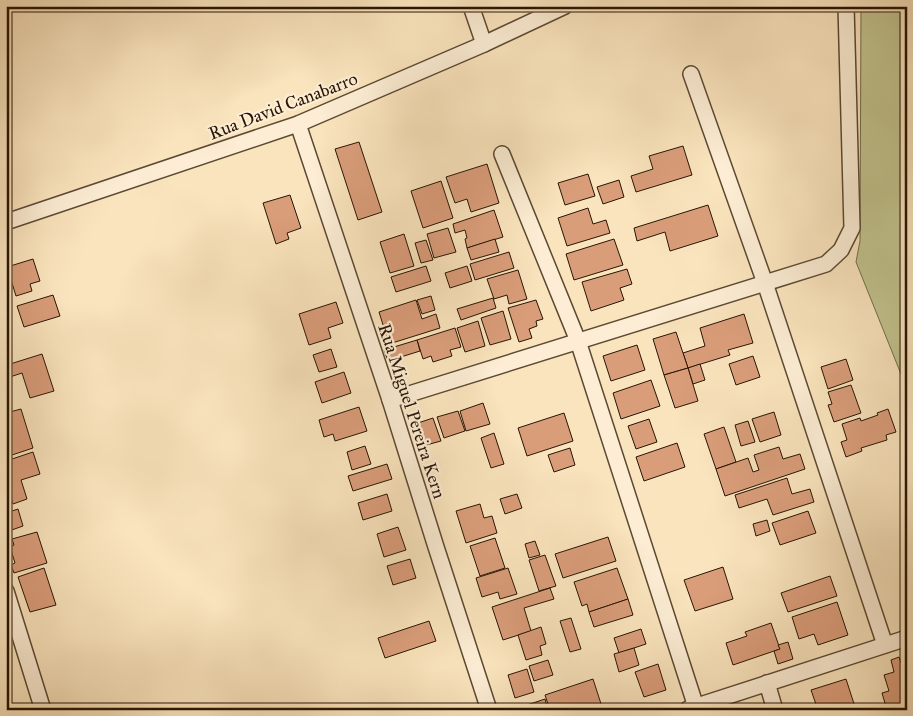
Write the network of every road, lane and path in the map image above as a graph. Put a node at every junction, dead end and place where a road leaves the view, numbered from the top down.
1 (471, 6) edge
2 (565, 6) edge
3 (846, 6) edge
4 (484, 44) junction
5 (691, 74) dead end
6 (298, 124) junction
7 (502, 154) dead end
8 (6, 222) edge
9 (764, 283) junction
10 (578, 341) junction
11 (390, 400) junction
12 (6, 591) edge
13 (907, 638) edge
14 (885, 645) junction
15 (768, 683) junction
16 (726, 704) edge
17 (692, 708) edge
18 (43, 710) edge
19 (489, 710) edge
20 (775, 710) edge

1 - 4 street
2 - 4 street, Rua David Canabarro
3 - 9 street
4 - 6 street, Rua David Canabarro
5 - 9 street
6 - 8 street, Rua David Canabarro
6 - 11 street, Rua Miguel Pereira Kern
7 - 10 street
9 - 10 street
9 - 14 street
10 - 11 street
10 - 17 street
11 - 19 street, Rua Miguel Pereira Kern
12 - 18 street
13 - 14 street
14 - 15 street
15 - 16 street
15 - 20 street
16 - 17 street

